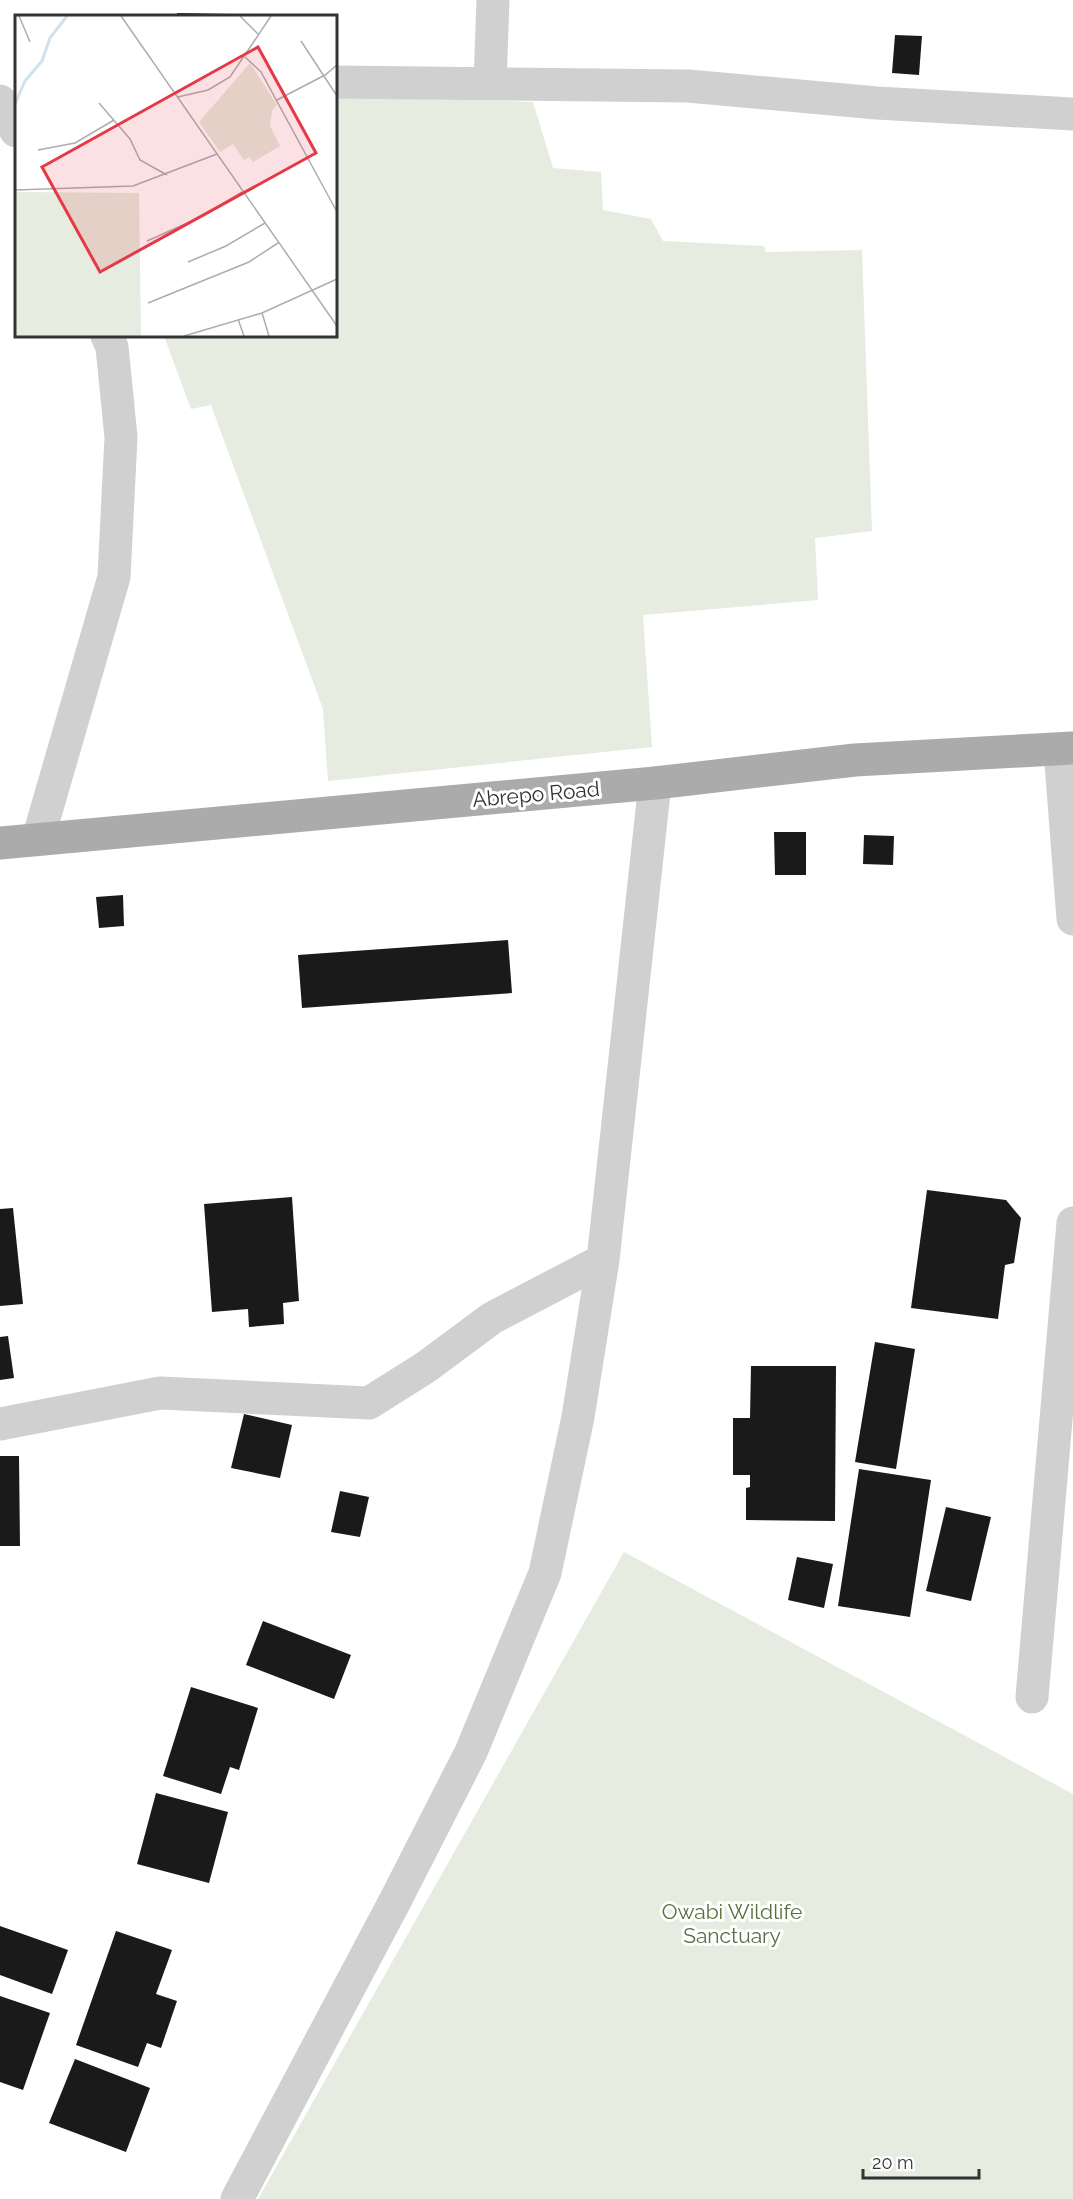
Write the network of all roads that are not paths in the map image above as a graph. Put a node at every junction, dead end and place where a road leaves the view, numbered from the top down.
1 (493, 0) edge
2 (338, 82) edge
3 (490, 83) junction
4 (0, 101) edge
5 (1073, 114) edge
6 (15, 129) edge
7 (108, 338) edge
8 (1066, 749) edge
9 (655, 783) junction
10 (38, 839) junction
11 (0, 843) edge
12 (1073, 920) edge
13 (1073, 1223) edge
14 (603, 1260) junction
15 (0, 1424) edge
16 (1032, 1697) dead end
17 (237, 2199) edge

1 - 3 street
2 - 3 street
3 - 5 street
4 - 6 street
7 - 10 street
8 - 9 main road, Abrepo Road
8 - 12 street
9 - 10 main road, Abrepo Road
9 - 14 street
10 - 11 main road, Abrepo Road
13 - 16 street
14 - 15 street
14 - 17 street

